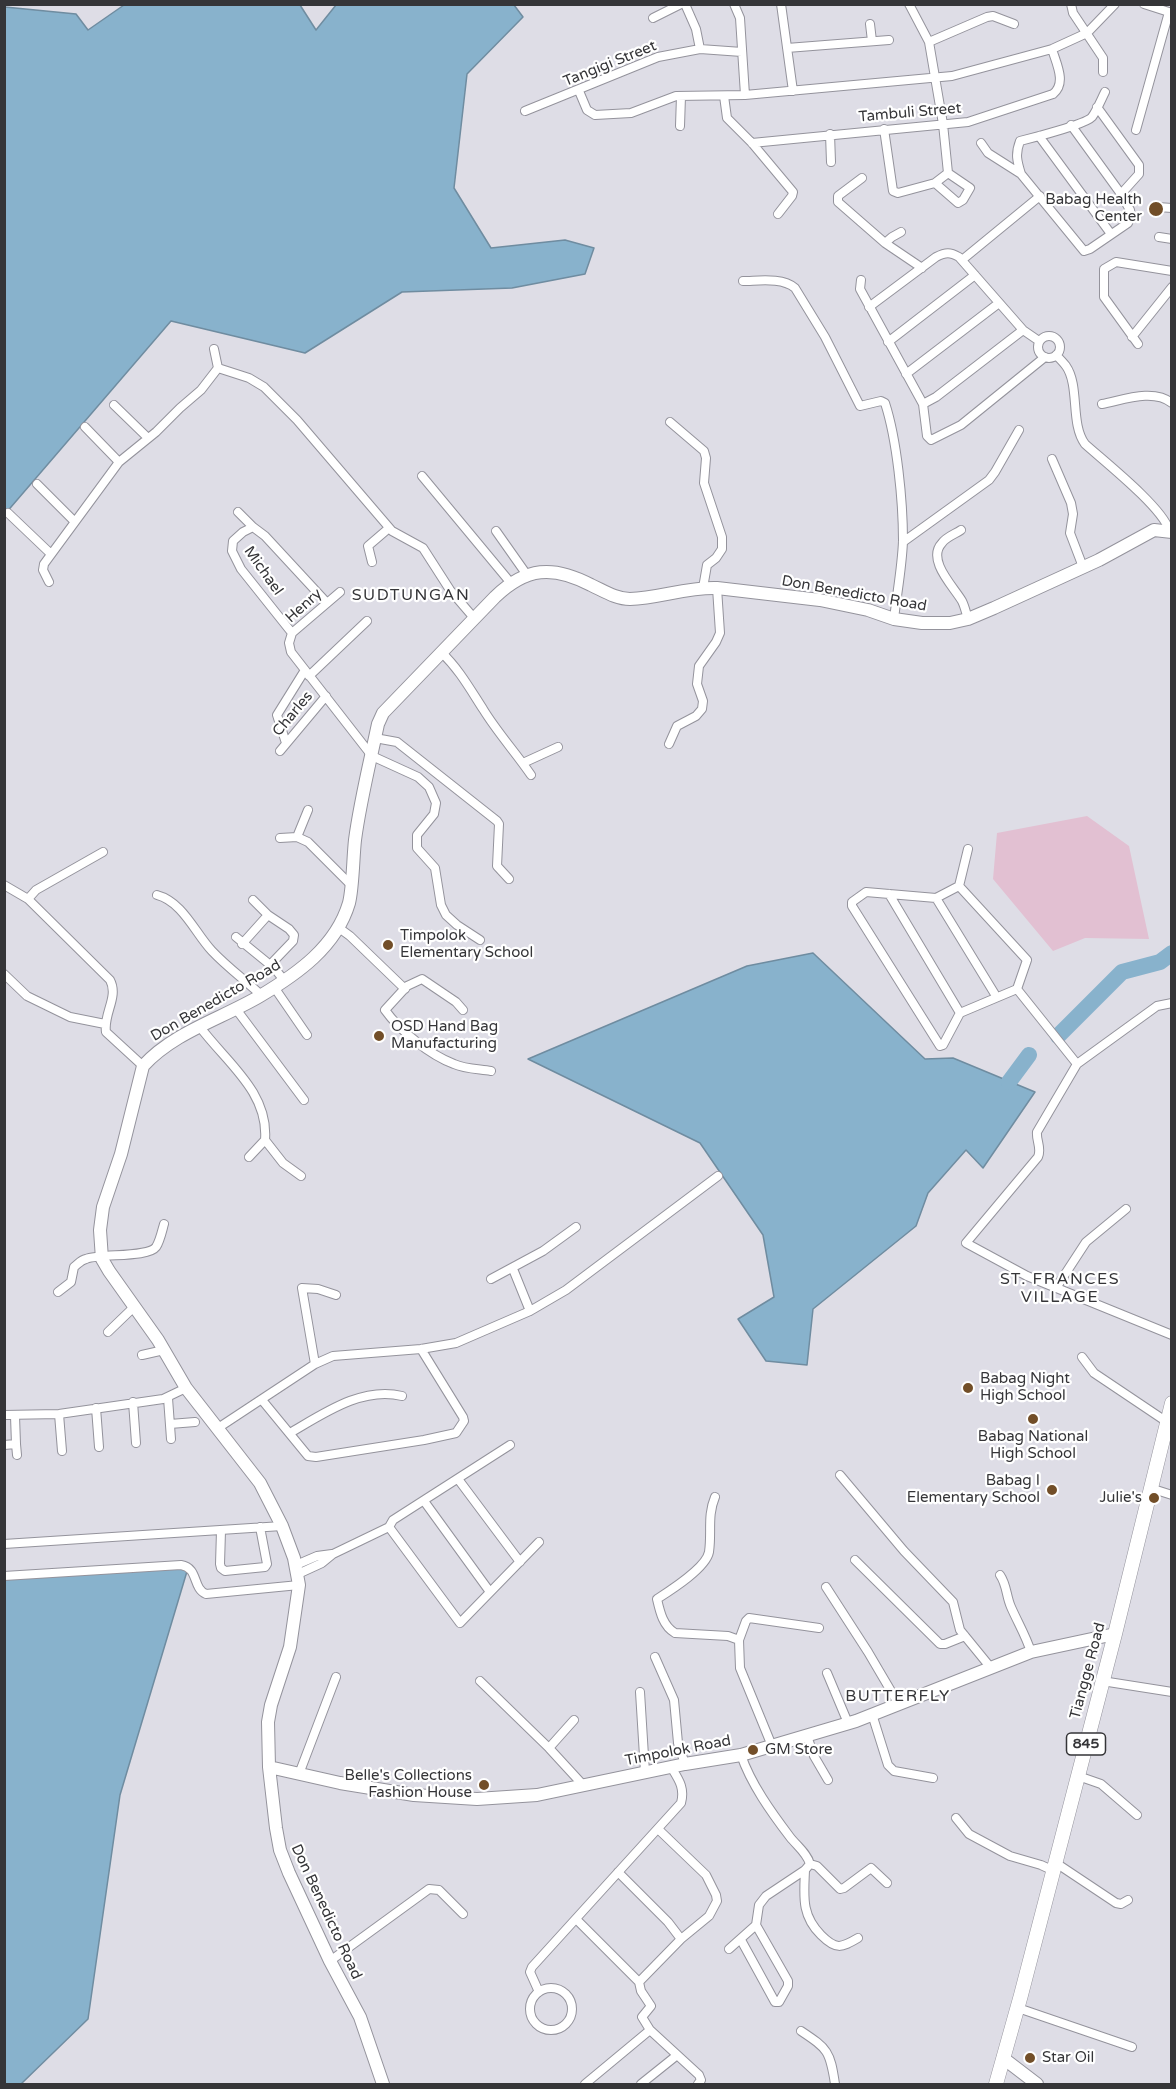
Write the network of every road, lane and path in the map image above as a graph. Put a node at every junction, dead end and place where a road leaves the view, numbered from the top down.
1 (683, 4) edge
2 (734, 4) edge
3 (781, 4) edge
4 (1071, 4) edge
5 (1115, 4) edge
6 (1144, 4) edge
7 (913, 6) edge
8 (1170, 13) edge
9 (653, 18) dead end
10 (870, 24) dead end
11 (1014, 24) dead end
12 (1087, 33) junction
13 (889, 40) dead end
14 (872, 41) junction
15 (930, 42) junction
16 (787, 48) junction
17 (700, 49) junction
18 (1052, 49) junction
19 (741, 52) junction
20 (1102, 72) dead end
21 (934, 78) junction
22 (579, 91) junction
23 (793, 91) junction
24 (1105, 92) dead end
25 (745, 95) junction
26 (681, 96) junction
27 (724, 96) junction
28 (1097, 107) junction
29 (525, 111) dead end
30 (943, 124) junction
31 (1071, 125) junction
32 (680, 126) dead end
33 (884, 129) junction
34 (1136, 130) dead end
35 (830, 134) junction
36 (1039, 136) junction
37 (752, 143) junction
38 (981, 143) dead end
39 (831, 162) dead end
40 (948, 173) junction
41 (1021, 174) junction
42 (862, 178) dead end
43 (935, 183) junction
44 (1121, 194) junction
45 (1040, 196) junction
46 (1158, 207) dead end
47 (1172, 208) edge
48 (778, 214) dead end
49 (901, 232) dead end
50 (1111, 234) junction
51 (1159, 237) dead end
52 (1172, 239) edge
53 (885, 243) junction
54 (962, 260) junction
55 (921, 268) junction
56 (1172, 271) edge
57 (975, 275) junction
58 (861, 280) dead end
59 (743, 281) dead end
60 (1172, 287) edge
61 (999, 303) junction
62 (869, 307) junction
63 (1023, 330) junction
64 (1039, 341) junction
65 (888, 342) junction
66 (214, 349) dead end
67 (1056, 355) junction
68 (1045, 357) junction
69 (218, 368) junction
70 (906, 374) junction
71 (923, 404) junction
72 (1102, 404) dead end
73 (1172, 404) edge
74 (114, 405) dead end
75 (670, 422) dead end
76 (85, 427) dead end
77 (1018, 430) dead end
78 (148, 438) junction
79 (1052, 459) dead end
80 (119, 462) junction
81 (422, 476) dead end
82 (37, 484) dead end
83 (238, 512) dead end
84 (8, 513) dead end
85 (74, 521) junction
86 (252, 527) junction
87 (389, 528) junction
88 (962, 530) dead end
89 (496, 531) dead end
90 (1170, 531) edge
91 (903, 542) junction
92 (51, 554) junction
93 (372, 562) dead end
94 (1083, 567) junction
95 (527, 575) junction
96 (49, 582) dead end
97 (510, 582) junction
98 (703, 588) junction
99 (717, 588) junction
100 (340, 592) dead end
101 (327, 603) junction
102 (474, 618) junction
103 (894, 619) junction
104 (968, 619) junction
105 (367, 621) dead end
106 (292, 633) junction
107 (441, 652) junction
108 (307, 673) junction
109 (326, 696) junction
110 (375, 738) junction
111 (669, 744) dead end
112 (558, 747) dead end
113 (372, 756) junction
114 (523, 763) junction
115 (531, 775) dead end
116 (308, 810) dead end
117 (297, 837) junction
118 (280, 838) dead end
119 (968, 849) dead end
120 (103, 852) dead end
121 (509, 879) dead end
122 (350, 884) junction
123 (4, 885) edge
124 (959, 886) junction
125 (889, 894) junction
126 (157, 895) dead end
127 (936, 898) junction
128 (28, 899) junction
129 (253, 900) dead end
130 (268, 915) junction
131 (339, 928) junction
132 (480, 940) dead end
133 (269, 966) junction
134 (4, 974) edge
135 (279, 984) junction
136 (405, 989) junction
137 (1017, 989) junction
138 (261, 995) junction
139 (996, 996) junction
140 (1172, 1003) edge
141 (236, 1009) junction
142 (463, 1010) dead end
143 (960, 1013) junction
144 (105, 1024) junction
145 (200, 1027) junction
146 (307, 1035) dead end
147 (1077, 1064) junction
148 (143, 1066) junction
149 (491, 1071) dead end
150 (304, 1100) dead end
151 (265, 1140) junction
152 (249, 1157) dead end
153 (301, 1176) dead end
154 (718, 1176) dead end
155 (1126, 1209) dead end
156 (164, 1224) dead end
157 (576, 1227) dead end
158 (102, 1257) junction
159 (513, 1269) junction
160 (491, 1279) dead end
161 (1056, 1288) junction
162 (58, 1292) dead end
163 (336, 1295) dead end
164 (134, 1307) junction
165 (530, 1311) junction
166 (108, 1332) dead end
167 (1172, 1335) edge
168 (420, 1349) junction
169 (164, 1350) junction
170 (142, 1355) dead end
171 (1082, 1358) dead end
172 (315, 1364) junction
173 (186, 1388) junction
174 (402, 1396) dead end
175 (168, 1398) junction
176 (262, 1400) junction
177 (133, 1402) junction
178 (1172, 1403) edge
179 (96, 1408) junction
180 (58, 1414) junction
181 (4, 1415) edge
182 (15, 1416) junction
183 (195, 1422) dead end
184 (1167, 1422) junction
185 (170, 1424) junction
186 (218, 1428) junction
187 (290, 1433) junction
188 (171, 1438) dead end
189 (136, 1443) dead end
190 (16, 1444) junction
191 (4, 1445) edge
192 (510, 1445) dead end
193 (99, 1447) dead end
194 (62, 1451) dead end
195 (16, 1455) dead end
196 (1166, 1455) edge
197 (840, 1474) dead end
198 (458, 1479) junction
199 (1150, 1488) junction
200 (1172, 1496) edge
201 (715, 1497) dead end
202 (424, 1501) junction
203 (282, 1526) junction
204 (260, 1527) junction
205 (389, 1527) junction
206 (220, 1531) junction
207 (539, 1542) dead end
208 (4, 1544) edge
209 (855, 1560) dead end
210 (520, 1562) junction
211 (297, 1575) junction
212 (1000, 1575) dead end
213 (4, 1576) edge
214 (826, 1587) dead end
215 (490, 1592) junction
216 (819, 1628) dead end
217 (1115, 1634) junction
218 (965, 1636) junction
219 (739, 1640) junction
220 (1031, 1652) junction
221 (656, 1658) dead end
222 (991, 1668) junction
223 (827, 1673) dead end
224 (336, 1677) dead end
225 (480, 1681) dead end
226 (1102, 1681) junction
227 (640, 1692) dead end
228 (1172, 1692) edge
229 (898, 1703) junction
230 (872, 1714) junction
231 (574, 1720) dead end
232 (848, 1723) junction
233 (807, 1736) junction
234 (772, 1746) junction
235 (549, 1748) junction
236 (741, 1755) junction
237 (685, 1764) junction
238 (269, 1767) junction
239 (671, 1767) junction
240 (645, 1772) junction
241 (299, 1774) junction
242 (1078, 1776) junction
243 (933, 1778) dead end
244 (828, 1780) dead end
245 (583, 1785) junction
246 (1137, 1815) dead end
247 (956, 1818) dead end
248 (658, 1828) junction
249 (807, 1867) junction
250 (1055, 1867) junction
251 (618, 1872) junction
252 (887, 1883) dead end
253 (1128, 1900) dead end
254 (463, 1914) dead end
255 (576, 1919) junction
256 (756, 1925) junction
257 (858, 1938) dead end
258 (681, 1939) junction
259 (741, 1940) junction
260 (729, 1949) dead end
261 (330, 1961) junction
262 (639, 1982) junction
263 (539, 1992) junction
264 (1018, 2008) junction
265 (650, 2030) junction
266 (801, 2031) dead end
267 (1132, 2047) dead end
268 (676, 2056) junction
269 (1003, 2058) junction
270 (383, 2085) edge
271 (585, 2085) edge
272 (641, 2085) edge
273 (698, 2085) edge
274 (835, 2085) edge
275 (996, 2085) edge
276 (1037, 2085) edge

1 - 9 street
1 - 17 street
2 - 19 street
3 - 16 street
4 - 12 street
5 - 12 street
6 - 8 street
7 - 15 street
8 - 34 street
10 - 14 street
11 - 15 street
12 - 18 street
12 - 20 street
13 - 14 street
14 - 16 street
15 - 21 street
16 - 23 street
17 - 19 street, Tangigi Street
17 - 22 street, Tangigi Street
18 - 21 street
18 - 30 street, Tambuli Street
19 - 25 street
21 - 23 street
21 - 30 street
22 - 26 street
22 - 29 street, Tangigi Street
23 - 25 street
24 - 28 street
25 - 27 street
26 - 27 street
26 - 32 street
27 - 37 street
28 - 31 street
28 - 44 street
30 - 33 street, Tambuli Street
30 - 40 street
31 - 36 street
31 - 44 street
33 - 35 street, Tambuli Street
33 - 43 street
35 - 37 street, Tambuli Street
35 - 39 street
36 - 41 street
36 - 50 street
37 - 48 street
38 - 41 street
40 - 43 street
40 - 43 street
41 - 45 street
42 - 53 street
44 - 50 street
45 - 50 street
45 - 54 street
46 - 47 street
49 - 53 street
51 - 52 street
53 - 55 street
54 - 55 street
54 - 57 street
55 - 62 street
56 - 60 street
57 - 61 street
57 - 65 street
58 - 62 street
59 - 91 street
61 - 63 street
61 - 70 street
62 - 65 street
63 - 64 street
63 - 71 street
64 - 67 street
64 - 68 street
65 - 70 street
66 - 69 street
67 - 68 street
67 - 90 street
68 - 71 street
69 - 78 street
69 - 87 street
70 - 71 street
72 - 73 street
74 - 78 street
75 - 98 street
76 - 80 street
77 - 91 street
78 - 80 street
79 - 94 street
80 - 85 street
81 - 97 street
82 - 85 street
83 - 86 street
84 - 92 street
85 - 92 street
86 - 101 street, Michael
86 - 106 street, Michael
87 - 93 street
87 - 102 street
88 - 104 street
89 - 95 street
90 - 94 street, Don Benedicto Road
91 - 103 street
92 - 96 street
94 - 104 street, Don Benedicto Road
95 - 97 street, Don Benedicto Road
95 - 98 street, Don Benedicto Road
97 - 102 street, Don Benedicto Road
98 - 99 street, Don Benedicto Road
99 - 103 street, Don Benedicto Road
99 - 111 street
100 - 101 street, Henry
101 - 106 street, Henry
102 - 107 street, Don Benedicto Road
103 - 104 street, Don Benedicto Road
105 - 108 street
106 - 108 street, Henry
107 - 110 street, Don Benedicto Road
107 - 114 street
108 - 109 street
108 - 109 street, Charles
109 - 113 street
110 - 113 street, Don Benedicto Road
110 - 121 street
112 - 114 street
113 - 122 street, Don Benedicto Road
113 - 132 street
114 - 115 street
116 - 117 street
117 - 118 street
117 - 122 street
119 - 124 street
120 - 128 street
122 - 131 street, Don Benedicto Road
123 - 128 street
124 - 127 street
124 - 137 street
125 - 127 street
125 - 143 street
125 - 143 street
126 - 138 street
127 - 139 street
128 - 144 street
129 - 130 street
130 - 133 street
130 - 133 street
131 - 135 street, Don Benedicto Road
131 - 136 street
133 - 135 street
134 - 144 street
135 - 138 street, Don Benedicto Road
135 - 146 street
136 - 142 street
136 - 149 street
137 - 139 street
137 - 147 street
138 - 141 street, Don Benedicto Road
139 - 143 street
140 - 147 street
141 - 145 street, Don Benedicto Road
141 - 150 street
144 - 148 street
145 - 148 street, Don Benedicto Road
145 - 151 street
147 - 161 street
148 - 158 street, Don Benedicto Road
151 - 152 street
151 - 153 street
154 - 165 street
155 - 161 street
156 - 158 street
157 - 159 street
158 - 162 street
158 - 164 street, Don Benedicto Road
159 - 160 street
159 - 165 street
161 - 167 street
163 - 172 street
164 - 166 street
164 - 169 street, Don Benedicto Road
165 - 168 street
168 - 172 street
168 - 187 street
169 - 170 street
169 - 173 street, Don Benedicto Road
171 - 184 street
172 - 176 street
173 - 175 street
173 - 186 street, Don Benedicto Road
174 - 187 street
175 - 177 street
175 - 185 street
176 - 186 street
176 - 187 street
177 - 179 street
177 - 189 street
178 - 184 main road, Tiangge Road / 845
179 - 180 street
179 - 193 street
180 - 182 street
180 - 194 street
181 - 182 street
182 - 190 street
183 - 185 street
184 - 196 main road, Tiangge Road / 845
185 - 188 street
186 - 203 street, Don Benedicto Road
190 - 191 street
190 - 195 street
192 - 198 street
196 - 199 main road, Tiangge Road / 845
197 - 218 street
198 - 202 street
198 - 210 street
199 - 200 street
199 - 217 main road, Tiangge Road / 845
201 - 219 street
202 - 205 street
202 - 215 street
203 - 204 street
203 - 211 street, Don Benedicto Road
204 - 206 street
204 - 206 street
205 - 211 street
205 - 215 street
206 - 208 street
207 - 210 street
209 - 218 street
210 - 215 street
211 - 213 street
211 - 238 street, Don Benedicto Road
212 - 220 street
214 - 229 street
216 - 219 street
217 - 220 street, Timpolok Road
217 - 226 main road, Tiangge Road / 845
218 - 222 street
219 - 234 street
220 - 222 street, Timpolok Road
221 - 237 street
222 - 229 street, Timpolok Road
223 - 232 street
224 - 241 street
225 - 235 street
226 - 228 street
226 - 242 main road, Tiangge Road / 845
227 - 240 street
229 - 230 street, Timpolok Road
230 - 232 street, Timpolok Road
230 - 243 street
231 - 235 street
232 - 233 street, Timpolok Road
233 - 234 street, Timpolok Road
233 - 244 street
234 - 236 street, Timpolok Road
235 - 245 street
236 - 237 street, Timpolok Road
236 - 249 street
237 - 239 street, Timpolok Road
238 - 241 street, Timpolok Road
238 - 261 street, Don Benedicto Road
239 - 240 street, Timpolok Road
239 - 248 street
240 - 245 street, Timpolok Road
241 - 245 street, Timpolok Road
242 - 246 street
242 - 250 main road, Tiangge Road / 845
247 - 250 street
248 - 251 street
248 - 258 street
249 - 252 street
249 - 256 street
249 - 257 street
250 - 253 street
250 - 264 main road, Tiangge Road / 845
251 - 255 street
251 - 258 street
254 - 261 street
255 - 262 street
255 - 263 street
256 - 259 street
256 - 259 street
258 - 262 street
259 - 260 street
261 - 270 street, Don Benedicto Road
262 - 265 street
263 - 263 street
264 - 267 street
264 - 269 main road, Tiangge Road / 845
265 - 268 street
265 - 271 street
266 - 274 street
268 - 272 street
268 - 273 street
269 - 275 main road, Tiangge Road / 845
269 - 276 street

